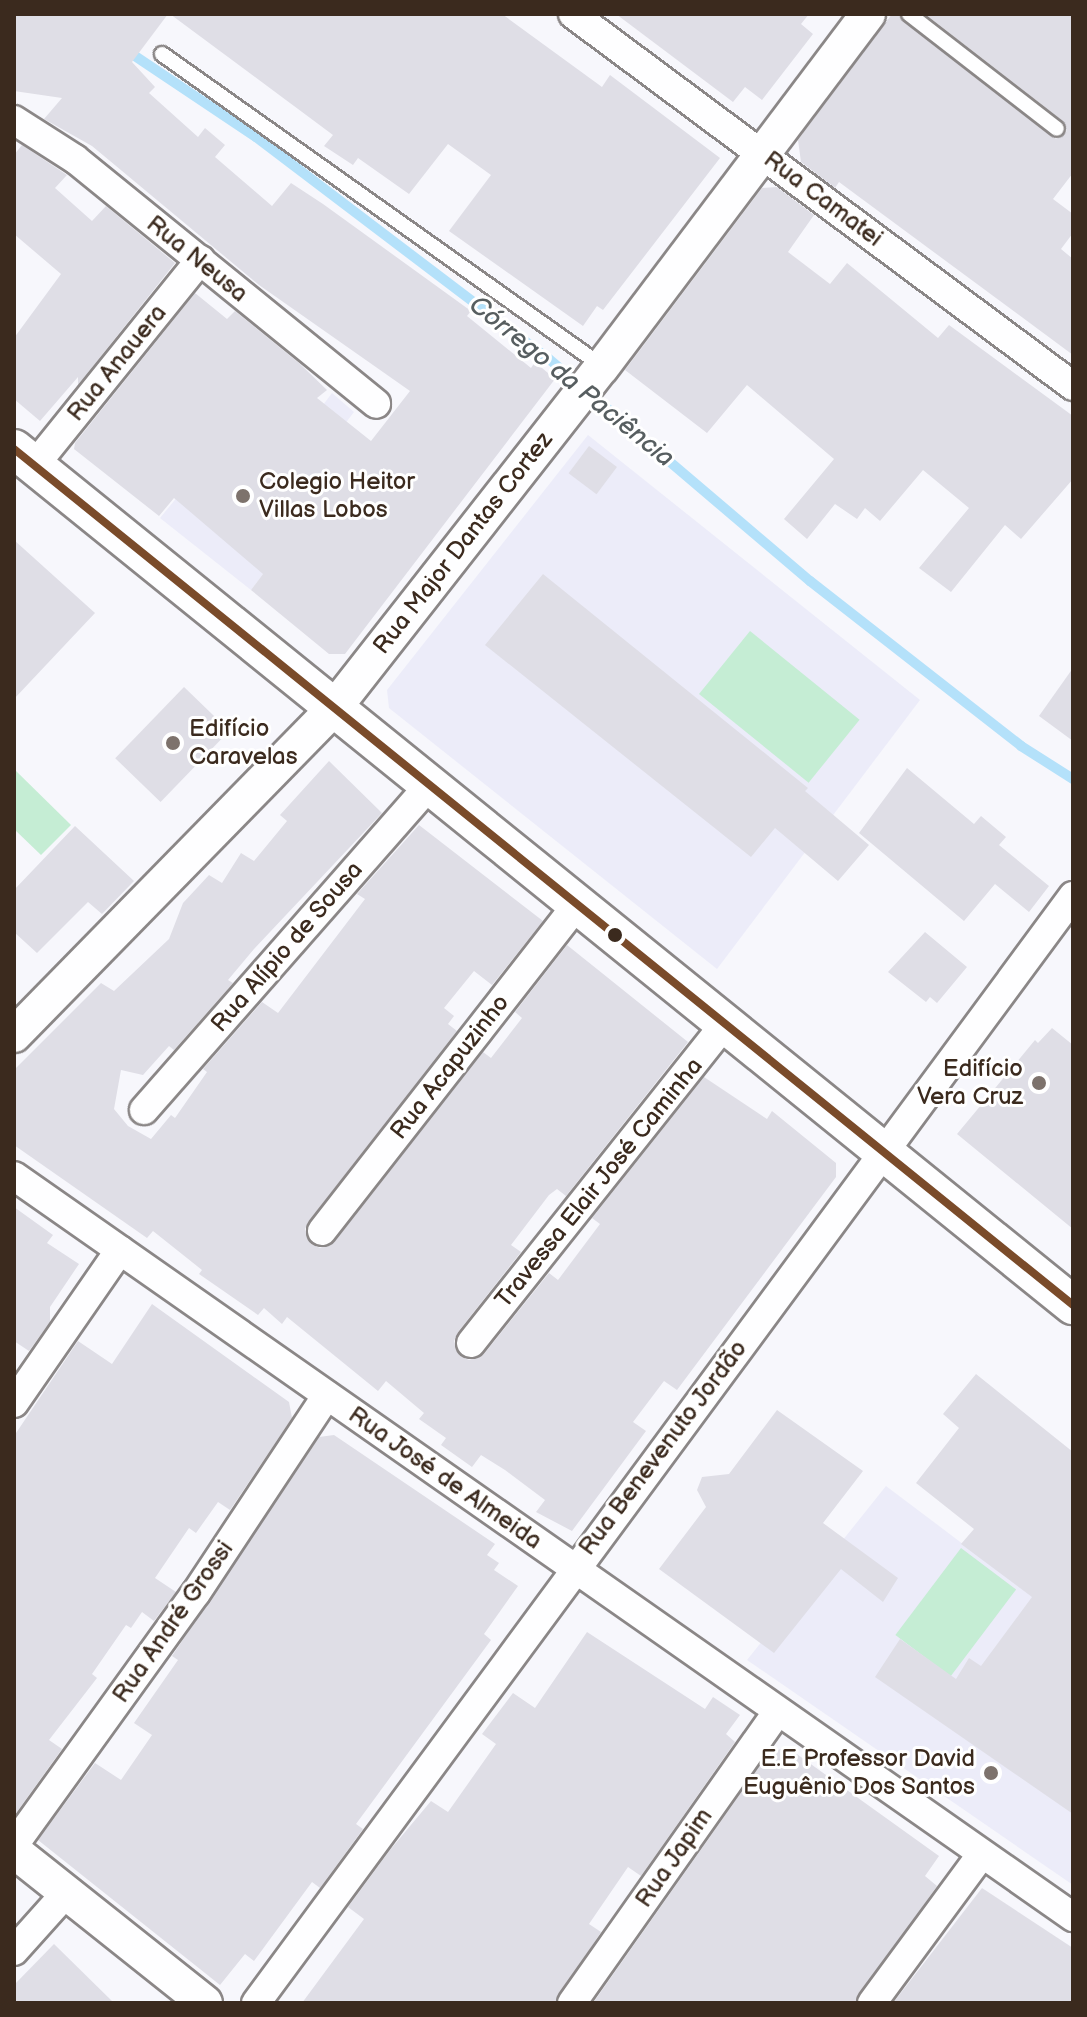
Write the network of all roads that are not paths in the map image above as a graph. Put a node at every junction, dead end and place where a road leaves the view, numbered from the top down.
1 (573, 14) edge
2 (868, 14) edge
3 (909, 14) edge
4 (162, 54) dead end
5 (14, 120) edge
6 (1057, 129) dead end
7 (763, 154) junction
8 (200, 260) junction
9 (600, 369) junction
10 (1073, 386) edge
11 (376, 404) dead end
12 (24, 458) edge
13 (335, 707) junction
14 (430, 784) junction
15 (1073, 896) edge
16 (578, 903) junction
17 (726, 1022) junction
18 (14, 1035) edge
19 (144, 1110) dead end
20 (885, 1150) junction
21 (14, 1176) edge
22 (322, 1231) dead end
23 (120, 1250) junction
24 (1073, 1305) edge
25 (471, 1343) dead end
26 (327, 1395) junction
27 (14, 1403) edge
28 (573, 1568) junction
29 (776, 1714) junction
30 (14, 1845) edge
31 (14, 1851) edge
32 (981, 1855) junction
33 (66, 1893) junction
34 (1073, 1917) edge
35 (14, 1951) edge
36 (193, 2000) edge
37 (256, 2003) edge
38 (572, 2003) edge
39 (872, 2003) edge

1 - 7 street, Rua Camatei
2 - 7 street, Rua Major Dantas Cortez
3 - 6 lane
4 - 9 lane
5 - 8 street, Rua Neusa
7 - 9 street, Rua Major Dantas Cortez
7 - 10 street, Rua Camatei
8 - 11 street, Rua Neusa
8 - 12 street, Rua Anauera
9 - 13 street, Rua Major Dantas Cortez
12 - 13 main road
13 - 14 main road
13 - 18 street, Rua Major Dantas Cortez
14 - 16 main road
14 - 19 street, Rua Alípio de Sousa
15 - 20 street, Rua Benevenuto Jordão
16 - 17 main road
16 - 22 street, Rua Acapuzinho
17 - 20 main road
17 - 25 street, Travessa Elair José Caminha
20 - 24 main road
20 - 28 street, Rua Benevenuto Jordão
21 - 23 street, Rua José de Almeida
23 - 26 street, Rua José de Almeida
23 - 27 street
26 - 28 street, Rua José de Almeida
26 - 30 street, Rua André Grossi
28 - 29 street, Rua José de Almeida
28 - 37 street, Rua Benevenuto Jordão
29 - 32 street, Rua José de Almeida
29 - 38 street, Rua Japim
31 - 33 street
32 - 34 street, Rua José de Almeida
32 - 39 street
33 - 35 street
33 - 36 street

